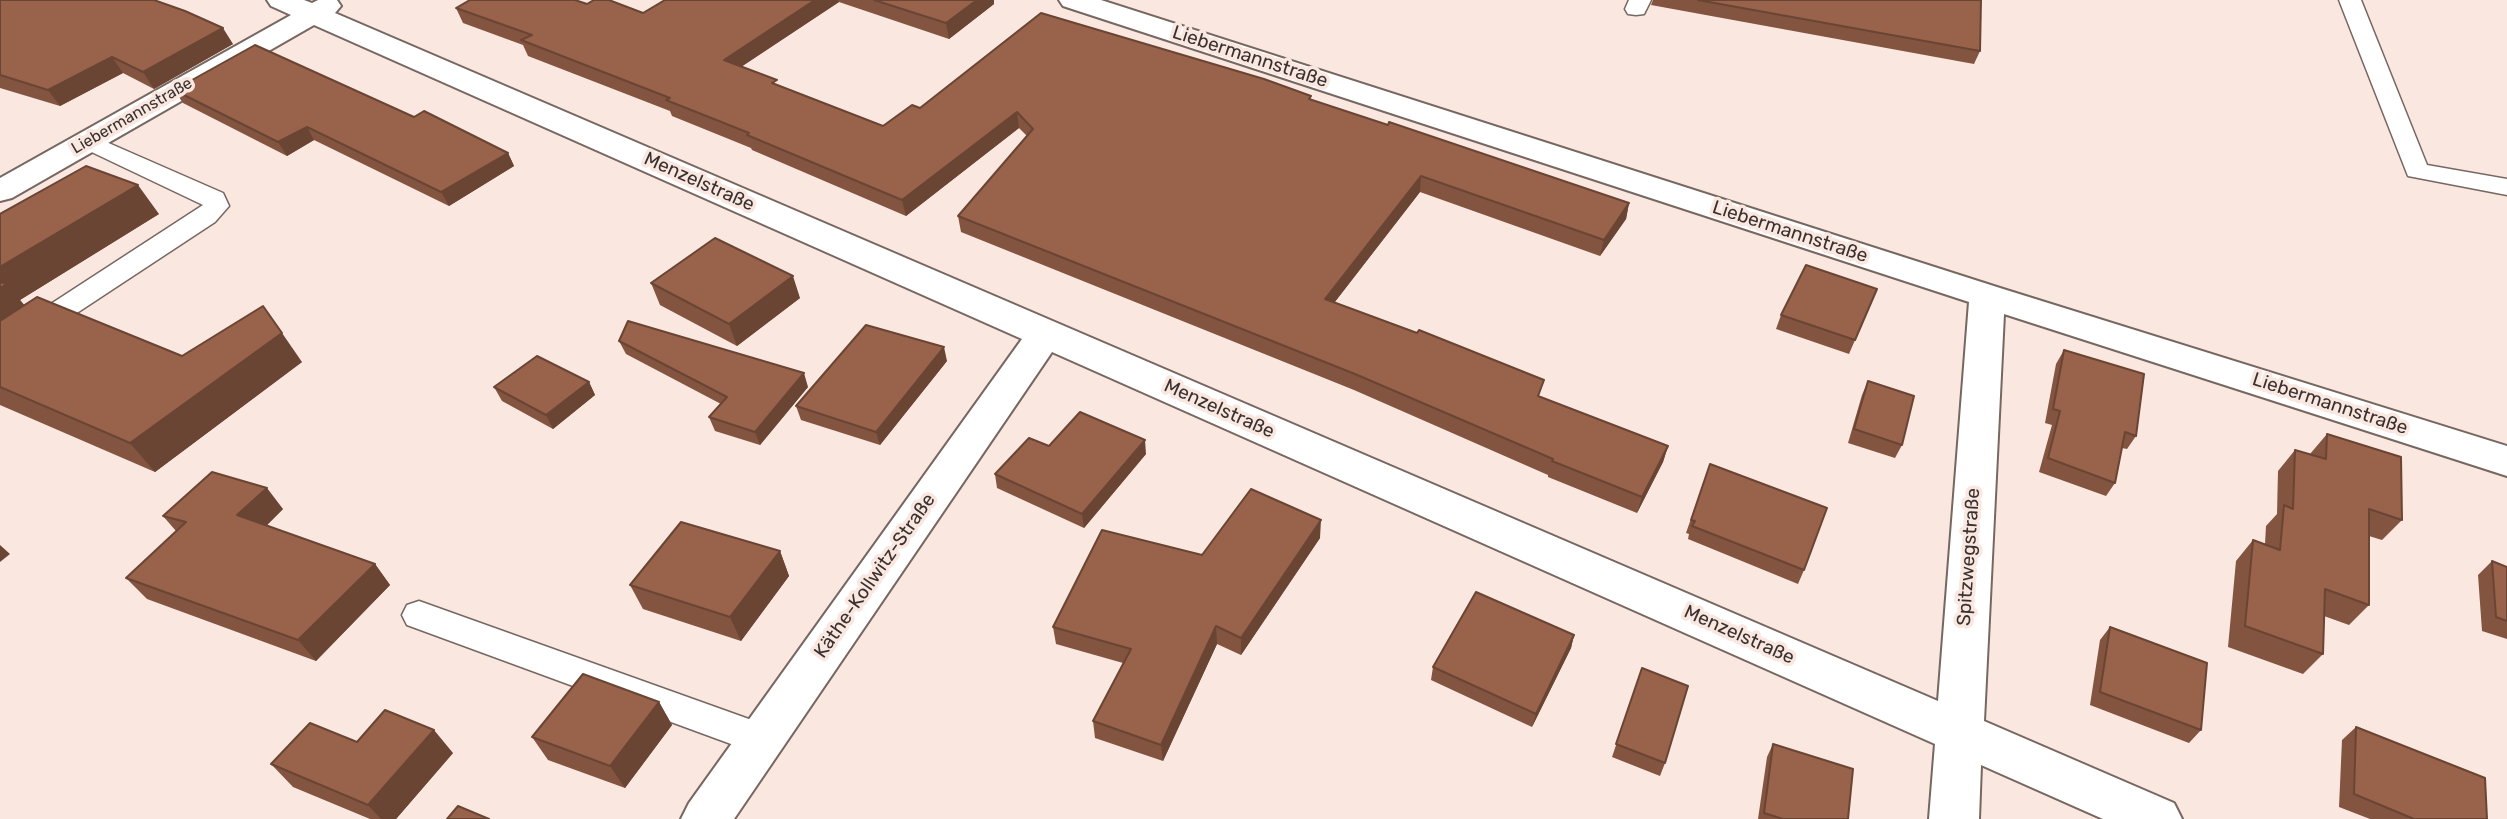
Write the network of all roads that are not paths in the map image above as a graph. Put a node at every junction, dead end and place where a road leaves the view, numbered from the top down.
1 (1073, 0) edge
2 (2350, 0) edge
3 (310, 5) edge
4 (88, 141) junction
5 (2507, 187) edge
6 (0, 191) edge
7 (1987, 296) junction
8 (1046, 333) junction
9 (0, 349) edge
10 (2507, 461) edge
11 (419, 615) dead end
12 (1958, 731) junction
13 (761, 738) junction
14 (706, 819) edge
15 (1954, 819) edge
16 (2157, 819) edge

1 - 7 street, Liebermannstraße
2 - 5 lane
3 - 4 street, Liebermannstraße
3 - 8 street, Menzelstraße
4 - 6 street, Liebermannstraße
4 - 9 lane
7 - 10 street, Liebermannstraße
7 - 12 street, Spitzwegstraße
8 - 12 street, Menzelstraße
8 - 13 street, Käthe-Kollwitz-Straße
11 - 13 lane
12 - 15 street, Spitzwegstraße
12 - 16 street, Menzelstraße
13 - 14 street, Käthe-Kollwitz-Straße

